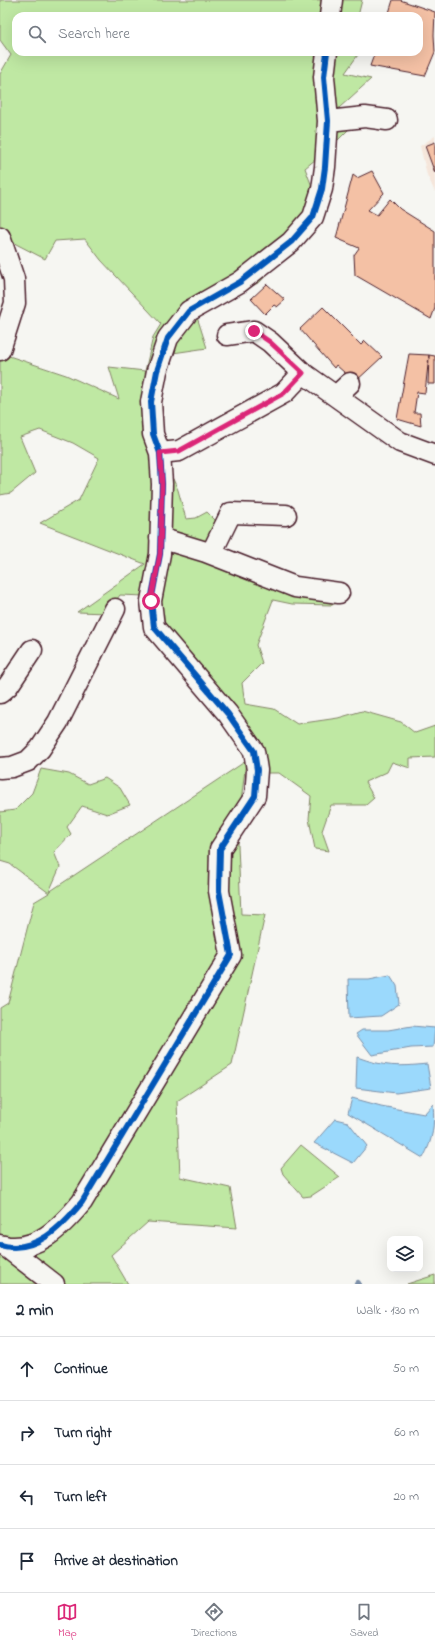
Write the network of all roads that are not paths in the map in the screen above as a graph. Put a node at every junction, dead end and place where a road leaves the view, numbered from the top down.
1 (332, 0) edge
2 (330, 12) edge
3 (327, 56) edge
4 (387, 120) dead end
5 (328, 121) junction
6 (0, 237) edge
7 (227, 336) dead end
8 (0, 350) edge
9 (303, 373) junction
10 (350, 382) dead end
11 (336, 396) junction
12 (160, 453) junction
13 (435, 455) edge
14 (286, 515) dead end
15 (160, 538) junction
16 (211, 554) junction
17 (340, 593) dead end
18 (115, 609) dead end
19 (32, 650) dead end
20 (0, 693) edge
21 (0, 768) edge
22 (3, 1246) edge
23 (54, 1284) edge

1 - 2 street
3 - 5 street
4 - 5 street
5 - 12 street
6 - 8 street
7 - 9 street
9 - 11 street
9 - 12 street
10 - 11 street
11 - 13 street
12 - 15 street
14 - 16 street
15 - 16 street
15 - 22 street
16 - 17 street
18 - 21 street
19 - 20 street
22 - 23 street

